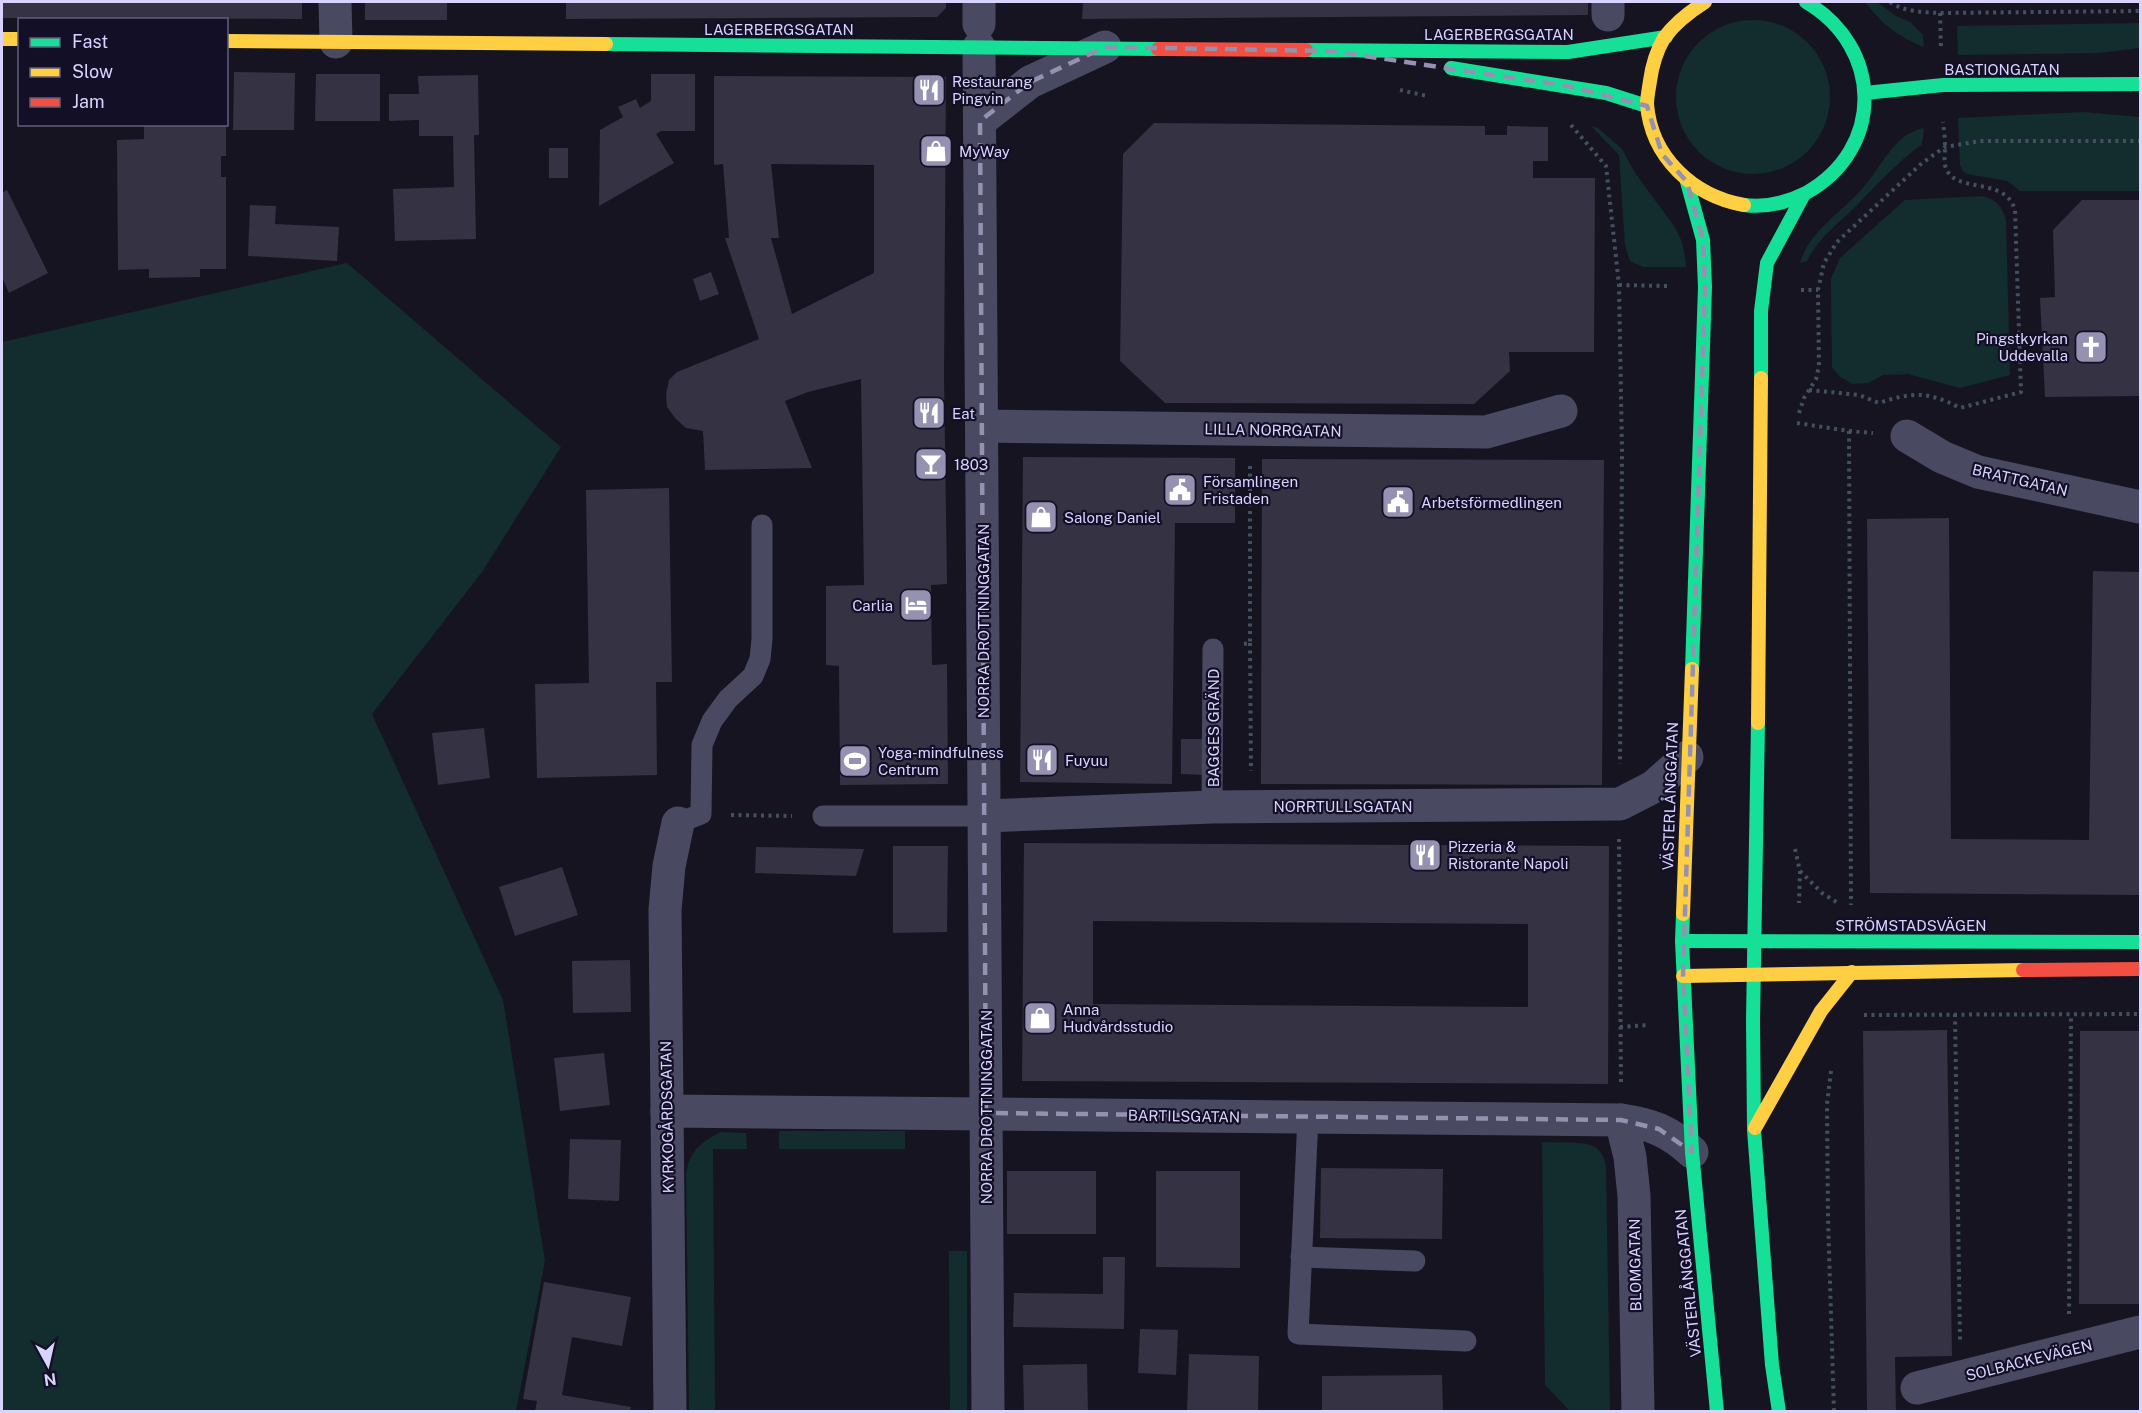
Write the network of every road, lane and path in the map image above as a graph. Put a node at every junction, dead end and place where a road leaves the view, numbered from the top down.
1 (335, 2) edge
2 (1686, 2) edge
3 (1705, 2) edge
4 (1806, 2) edge
5 (1890, 2) edge
6 (2140, 11) edge
7 (1940, 14) junction
8 (979, 24) edge
9 (1675, 25) junction
10 (1666, 37) junction
11 (2, 39) edge
12 (18, 39) edge
13 (228, 41) edge
14 (336, 42) junction
15 (1105, 47) junction
16 (1331, 51) junction
17 (1941, 52) dead end
18 (2140, 84) edge
19 (1398, 90) dead end
20 (1865, 93) junction
21 (1431, 97) dead end
22 (1647, 106) junction
23 (1943, 120) dead end
24 (980, 121) junction
25 (1568, 121) dead end
26 (2140, 141) edge
27 (1945, 147) junction
28 (1687, 182) junction
29 (1803, 196) junction
30 (1619, 285) junction
31 (1671, 286) dead end
32 (1791, 290) dead end
33 (1818, 290) junction
34 (1809, 390) junction
35 (1561, 411) dead end
36 (982, 426) junction
37 (1907, 435) dead end
38 (1250, 460) dead end
39 (2140, 507) edge
40 (762, 525) dead end
41 (1250, 643) junction
42 (1213, 649) joint
43 (1251, 757) dead end
44 (1687, 757) junction
45 (1620, 766) dead end
46 (1212, 807) junction
47 (745, 815) dead end
48 (823, 816) joint
49 (984, 816) junction
50 (678, 823) joint
51 (1619, 838) dead end
52 (1851, 908) dead end
53 (1682, 941) junction
54 (1755, 942) junction
55 (2140, 942) edge
56 (2140, 969) edge
57 (1852, 972) junction
58 (1754, 974) junction
59 (1683, 976) junction
60 (1955, 1014) junction
61 (2140, 1014) edge
62 (1862, 1015) dead end
63 (2071, 1015) junction
64 (1832, 1064) dead end
65 (667, 1111) junction
66 (986, 1113) junction
67 (1308, 1117) junction
68 (1621, 1120) junction
69 (1754, 1130) junction
70 (1692, 1152) junction
71 (1301, 1257) junction
72 (1415, 1261) dead end
73 (2069, 1316) dead end
74 (2140, 1332) edge
75 (1466, 1341) dead end
76 (1960, 1341) dead end
77 (1917, 1388) dead end
78 (670, 1412) edge
79 (988, 1412) edge
80 (1638, 1412) edge
81 (1717, 1412) edge
82 (1779, 1412) edge
83 (1834, 1412) edge

1 - 14 street
2 - 9 main road, VÄSTERLÅNGGATAN
3 - 9 main road, VÄSTERLÅNGGATAN
4 - 20 main road, VÄSTERLÅNGGATAN
5 - 7 path
6 - 7 path
7 - 17 path
8 - 14 main road, LAGERBERGSGATAN
8 - 15 main road, LAGERBERGSGATAN
8 - 24 street, NORRA DROTTNINGGATAN
9 - 10 main road, VÄSTERLÅNGGATAN
10 - 16 main road, LAGERBERGSGATAN
10 - 22 main road, VÄSTERLÅNGGATAN
11 - 12 main road
13 - 14 main road, LAGERBERGSGATAN
15 - 16 main road, LAGERBERGSGATAN
15 - 24 street
16 - 22 main road, LAGERBERGSGATAN
18 - 20 main road, BASTIONGATAN
19 - 21 path
20 - 29 main road, VÄSTERLÅNGGATAN
22 - 28 main road, VÄSTERLÅNGGATAN
23 - 27 path
24 - 36 street, NORRA DROTTNINGGATAN
25 - 30 path
26 - 27 path
27 - 33 path
27 - 34 path
28 - 29 main road, VÄSTERLÅNGGATAN
28 - 44 main road, VÄSTERLÅNGGATAN
29 - 54 main road, VÄSTERLÅNGGATAN
30 - 31 path
30 - 45 path
32 - 33 path
33 - 34 path
34 - 52 path
35 - 36 street, LILLA NORRGATAN
36 - 49 street, NORRA DROTTNINGGATAN
37 - 39 street, BRATTGATAN
38 - 41 path
40 - 50 lane
41 - 42 path
41 - 43 path
42 - 46 lane, BAGGES GRÄND
44 - 46 street, NORRTULLSGATAN
44 - 53 main road, VÄSTERLÅNGGATAN
46 - 49 street, NORRTULLSGATAN
47 - 48 path
48 - 49 lane
49 - 66 street, NORRA DROTTNINGGATAN
50 - 65 street, KYRKOGÅRDSGATAN
51 - 68 path
53 - 54 main road, STRÖMSTADSVÄGEN
53 - 59 main road, VÄSTERLÅNGGATAN
54 - 55 main road, STRÖMSTADSVÄGEN
54 - 58 main road, VÄSTERLÅNGGATAN
56 - 57 main road
57 - 58 main road
57 - 69 main road
58 - 59 main road
58 - 69 main road, VÄSTERLÅNGGATAN
59 - 70 main road, VÄSTERLÅNGGATAN
60 - 62 path
60 - 63 path
60 - 76 path
61 - 63 path
63 - 73 path
64 - 83 path
65 - 66 street, BARTILSGATAN
65 - 78 street, KYRKOGÅRDSGATAN
66 - 67 street, BARTILSGATAN
66 - 79 street, NORRA DROTTNINGGATAN
67 - 68 street, BARTILSGATAN
67 - 71 lane
68 - 70 street, BARTILSGATAN
68 - 80 street, BLOMGATAN
69 - 82 main road, VÄSTERLÅNGGATAN
70 - 81 main road, VÄSTERLÅNGGATAN
71 - 72 lane
71 - 75 lane
74 - 77 street, SOLBACKEVÄGEN

